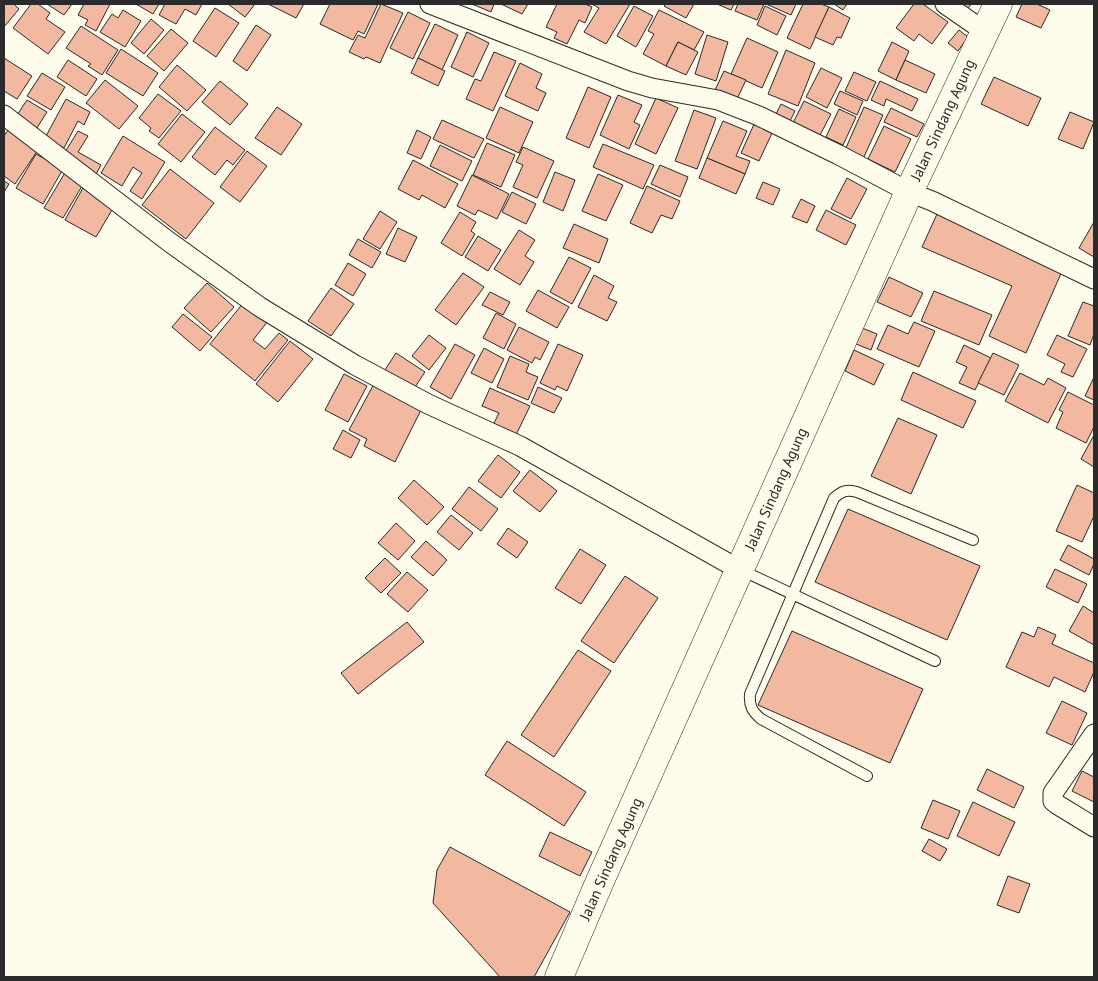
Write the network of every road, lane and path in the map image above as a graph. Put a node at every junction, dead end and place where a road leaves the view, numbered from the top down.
1 (430, 4) edge
2 (945, 4) edge
3 (998, 4) edge
4 (984, 31) junction
5 (4, 115) edge
6 (910, 192) junction
7 (1094, 279) edge
8 (973, 540) dead end
9 (740, 570) junction
10 (793, 594) junction
11 (935, 661) dead end
12 (1094, 734) edge
13 (867, 776) dead end
14 (1094, 827) edge
15 (560, 977) edge

1 - 6 street
2 - 4 street
3 - 4 main road, Jalan Sindang Agung
4 - 6 main road, Jalan Sindang Agung
5 - 9 street
6 - 7 street
6 - 9 main road, Jalan Sindang Agung
8 - 10 lane
9 - 10 lane
9 - 15 main road, Jalan Sindang Agung
10 - 11 lane
10 - 13 lane
12 - 14 street

